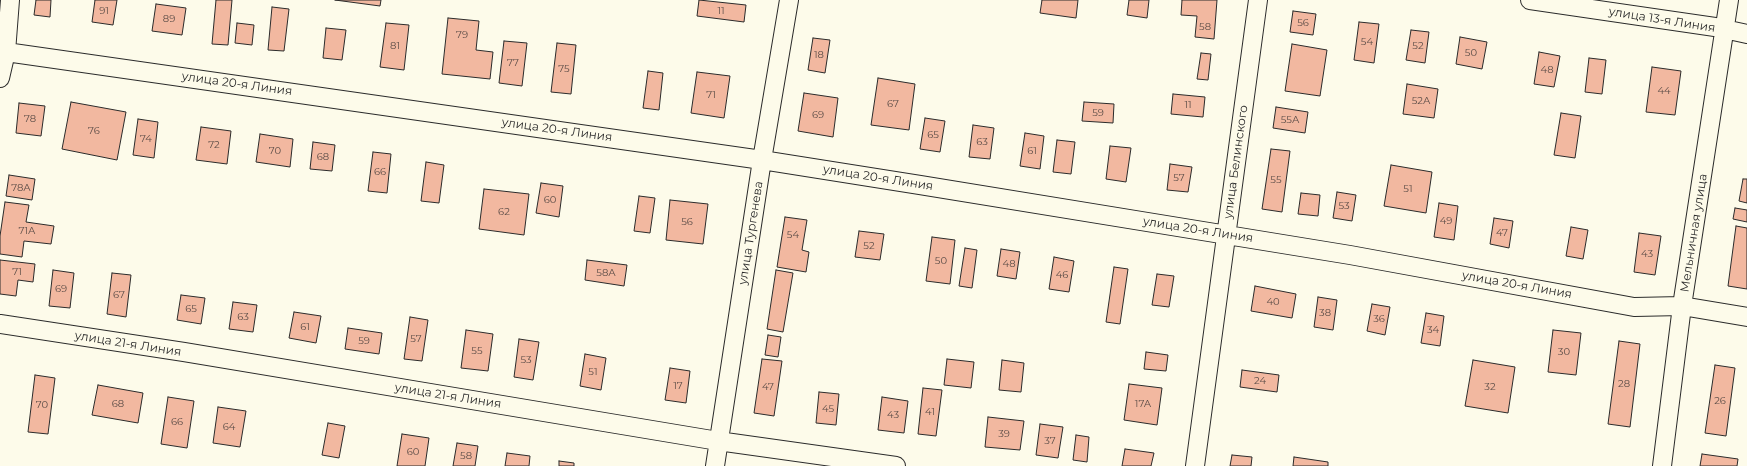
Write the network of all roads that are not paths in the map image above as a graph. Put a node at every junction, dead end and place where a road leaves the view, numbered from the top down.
1 (10, 0) edge
2 (789, 0) edge
3 (1258, 0) edge
4 (1530, 0) edge
5 (1729, 0) edge
6 (1725, 30) junction
7 (1747, 34) edge
8 (6, 52) junction
9 (0, 78) edge
10 (762, 160) junction
11 (1226, 234) junction
12 (1682, 306) junction
13 (1747, 316) edge
14 (0, 324) edge
15 (718, 441) junction
16 (715, 466) edge
17 (896, 466) edge
18 (1195, 466) edge
19 (1662, 466) edge

1 - 8 street
2 - 10 street, улица Тургенева
3 - 11 street, улица Белинского
4 - 6 street, улица 13-я Линия
5 - 6 street, Мельничная улица
6 - 7 street, улица 13-я Линия
6 - 12 street, Мельничная улица
8 - 9 street
8 - 10 street, улица 20-я Линия
10 - 11 street, улица 20-я Линия
10 - 15 street, улица Тургенева
11 - 12 street, улица 20-я Линия
11 - 18 street, улица Белинского
12 - 13 street, улица 20-я Линия
12 - 19 street, Мельничная улица
14 - 15 street, улица 21-я Линия
15 - 16 street, улица Тургенева
15 - 17 street, улица 21-я Линия

